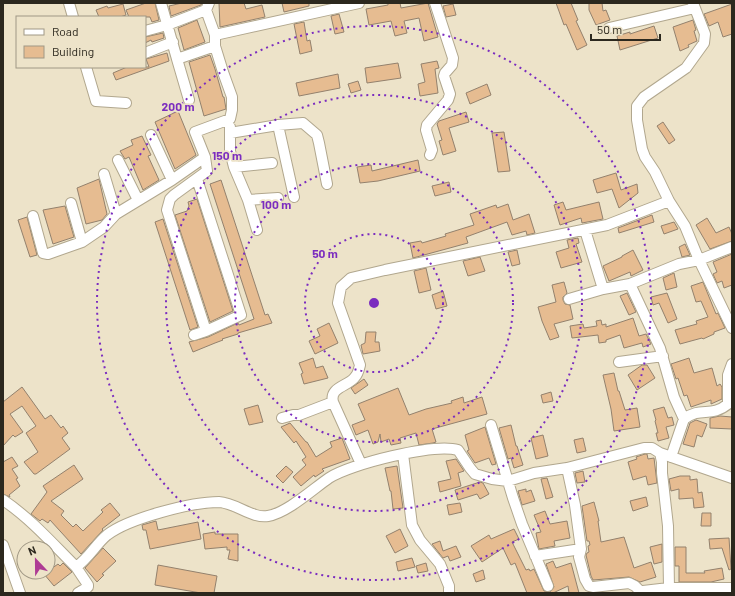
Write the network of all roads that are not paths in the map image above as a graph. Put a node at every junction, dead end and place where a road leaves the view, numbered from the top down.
1 (70, 3) edge
2 (161, 3) edge
3 (358, 3) edge
4 (435, 3) edge
5 (338, 5) edge
6 (694, 5) edge
7 (207, 6) edge
8 (73, 16) edge
9 (167, 24) junction
10 (609, 28) dead end
11 (146, 31) edge
12 (215, 35) junction
13 (173, 42) junction
14 (215, 46) junction
15 (146, 53) edge
16 (178, 59) junction
17 (86, 68) edge
18 (189, 100) dead end
19 (126, 103) dead end
20 (230, 119) junction
21 (278, 125) junction
22 (230, 133) junction
23 (151, 135) dead end
24 (430, 155) dead end
25 (205, 157) junction
26 (118, 160) dead end
27 (272, 163) dead end
28 (234, 167) junction
29 (104, 174) dead end
30 (197, 179) junction
31 (172, 180) junction
32 (327, 184) dead end
33 (294, 197) dead end
34 (278, 198) dead end
35 (138, 200) junction
36 (248, 200) junction
37 (669, 200) junction
38 (71, 203) dead end
39 (116, 214) junction
40 (33, 216) dead end
41 (257, 230) dead end
42 (584, 230) junction
43 (82, 242) junction
44 (732, 247) edge
45 (699, 260) junction
46 (630, 284) junction
47 (603, 289) junction
48 (569, 299) dead end
49 (732, 328) edge
50 (206, 330) junction
51 (194, 335) dead end
52 (663, 356) junction
53 (619, 362) dead end
54 (732, 364) edge
55 (333, 402) junction
56 (282, 418) dead end
57 (684, 418) junction
58 (491, 426) dead end
59 (660, 453) junction
60 (403, 454) junction
61 (671, 457) junction
62 (361, 464) junction
63 (567, 468) junction
64 (732, 478) edge
65 (508, 481) junction
66 (3, 500) edge
67 (3, 545) edge
68 (580, 549) junction
69 (535, 556) junction
70 (76, 567) junction
71 (548, 586) dead end
72 (669, 588) junction
73 (732, 588) edge
74 (20, 593) edge
75 (78, 593) edge
76 (449, 593) edge
77 (641, 593) edge

1 - 8 street
2 - 9 street
3 - 5 street
4 - 24 street
5 - 12 street
6 - 10 street
6 - 37 street
7 - 9 street
7 - 12 street
9 - 11 street
9 - 13 street
12 - 14 street
13 - 15 street
13 - 16 street
14 - 16 street
14 - 20 street
16 - 18 street
17 - 19 street
20 - 22 street
20 - 25 street
21 - 22 street
21 - 32 street
21 - 33 street
22 - 28 street
23 - 31 street
25 - 30 street
25 - 31 street
26 - 35 street
27 - 28 street
28 - 36 street
29 - 39 street
30 - 50 street
30 - 50 street
31 - 35 street
34 - 36 street
35 - 39 street
36 - 41 street
37 - 42 street
37 - 45 street
38 - 43 street
39 - 43 street
40 - 43 street
42 - 47 street
42 - 55 street
44 - 45 street
45 - 46 street
45 - 49 street
46 - 47 street
46 - 52 street
47 - 48 street
50 - 51 street
52 - 53 street
52 - 57 street
54 - 57 street
55 - 56 street
55 - 62 street
57 - 61 street
58 - 65 street
59 - 61 street
59 - 63 street
59 - 72 street
60 - 62 street
60 - 65 street
60 - 76 street
61 - 64 street
62 - 70 street
63 - 65 street
63 - 68 street
65 - 69 street
66 - 70 street
67 - 74 street
68 - 69 street
68 - 77 street
69 - 71 street
70 - 75 street
72 - 73 street
72 - 77 street

